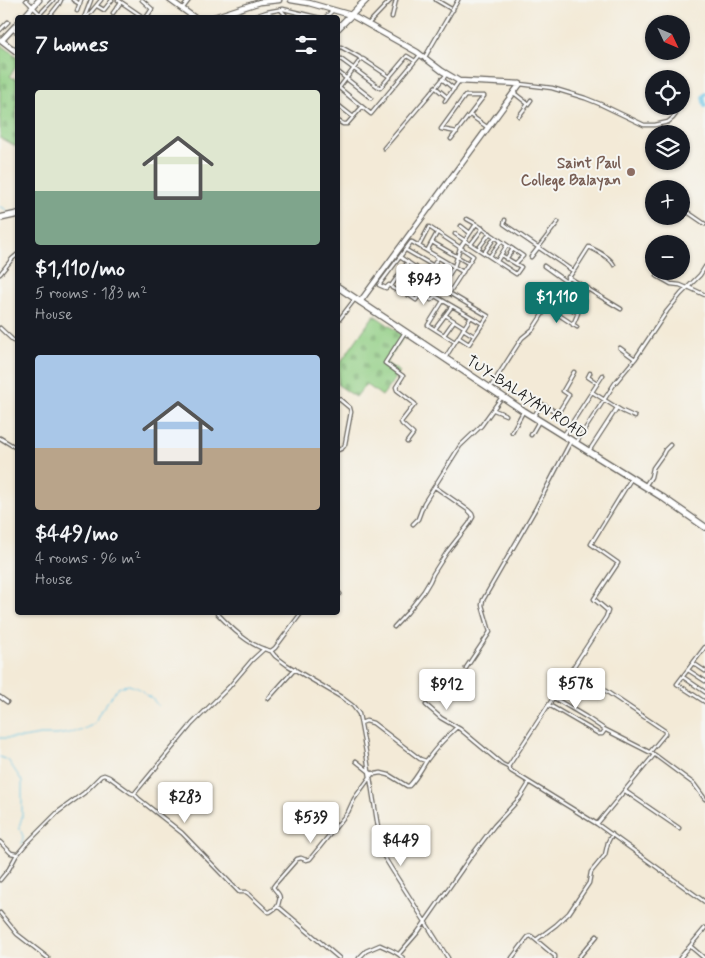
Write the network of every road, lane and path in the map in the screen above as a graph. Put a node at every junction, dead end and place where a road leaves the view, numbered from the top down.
1 (26, 0) edge
2 (39, 0) edge
3 (54, 0) edge
4 (60, 0) edge
5 (73, 0) edge
6 (82, 0) edge
7 (91, 0) edge
8 (102, 0) edge
9 (112, 0) edge
10 (125, 0) edge
11 (142, 0) edge
12 (170, 0) edge
13 (189, 0) edge
14 (277, 0) edge
15 (291, 0) edge
16 (366, 0) edge
17 (391, 0) edge
18 (396, 0) edge
19 (436, 0) edge
20 (458, 0) edge
21 (120, 2) edge
22 (80, 4) junction
23 (33, 6) junction
24 (97, 6) junction
25 (183, 8) junction
26 (281, 10) junction
27 (333, 10) dead end
28 (453, 10) junction
29 (77, 12) dead end
30 (267, 12) junction
31 (113, 13) dead end
32 (40, 14) joint
33 (26, 15) edge
34 (50, 15) edge
35 (86, 15) edge
36 (88, 15) edge
37 (140, 15) edge
38 (148, 15) edge
39 (192, 15) edge
40 (220, 15) edge
41 (258, 15) edge
42 (264, 15) edge
43 (270, 15) edge
44 (285, 15) edge
45 (303, 15) edge
46 (328, 15) edge
47 (351, 15) junction
48 (392, 17) dead end
49 (8, 22) dead end
50 (368, 24) junction
51 (15, 26) edge
52 (340, 26) edge
53 (12, 29) junction
54 (0, 30) edge
55 (15, 31) edge
56 (1, 40) edge
57 (340, 47) edge
58 (15, 51) edge
59 (423, 56) junction
60 (340, 58) edge
61 (361, 59) junction
62 (415, 61) junction
63 (354, 69) junction
64 (340, 74) edge
65 (447, 74) junction
66 (390, 77) junction
67 (346, 78) junction
68 (442, 79) junction
69 (459, 81) junction
70 (520, 84) junction
71 (340, 86) edge
72 (435, 87) junction
73 (454, 88) junction
74 (340, 90) edge
75 (514, 93) junction
76 (447, 97) junction
77 (372, 98) dead end
78 (531, 100) dead end
79 (445, 101) dead end
80 (528, 104) junction
81 (340, 106) edge
82 (362, 106) junction
83 (470, 115) junction
84 (675, 115) edge
85 (353, 116) junction
86 (519, 116) dead end
87 (340, 122) edge
88 (488, 128) junction
89 (457, 132) junction
90 (452, 139) dead end
91 (384, 148) dead end
92 (690, 214) edge
93 (15, 215) edge
94 (0, 218) edge
95 (467, 220) dead end
96 (505, 220) dead end
97 (558, 222) dead end
98 (476, 224) junction
99 (705, 224) edge
100 (461, 226) dead end
101 (483, 228) junction
102 (470, 232) junction
103 (437, 233) junction
104 (490, 233) junction
105 (455, 234) dead end
106 (495, 237) junction
107 (406, 238) junction
108 (465, 240) junction
109 (501, 241) junction
110 (412, 242) junction
111 (432, 242) junction
112 (471, 244) junction
113 (507, 245) junction
114 (418, 246) junction
115 (538, 247) junction
116 (460, 248) junction
117 (478, 249) junction
118 (513, 249) junction
119 (406, 250) junction
120 (427, 251) junction
121 (484, 253) junction
122 (501, 255) junction
123 (15, 256) edge
124 (531, 256) dead end
125 (400, 257) junction
126 (457, 257) junction
127 (490, 257) junction
128 (438, 258) junction
129 (506, 259) junction
130 (496, 261) junction
131 (408, 262) junction
132 (446, 262) junction
133 (468, 263) junction
134 (515, 264) junction
135 (432, 265) junction
136 (614, 265) dead end
137 (544, 266) dead end
138 (416, 267) junction
139 (454, 267) junction
140 (705, 267) edge
141 (510, 270) junction
142 (573, 271) junction
143 (462, 272) junction
144 (0, 274) edge
145 (425, 274) junction
146 (568, 277) junction
147 (418, 280) junction
148 (434, 280) junction
149 (664, 280) edge
150 (565, 281) junction
151 (391, 286) junction
152 (413, 287) junction
153 (441, 287) junction
154 (340, 288) edge
155 (560, 288) junction
156 (588, 288) junction
157 (688, 288) junction
158 (400, 289) junction
159 (422, 293) junction
160 (449, 293) junction
161 (408, 295) junction
162 (436, 295) junction
163 (705, 295) edge
164 (553, 298) junction
165 (580, 299) junction
166 (358, 300) junction
167 (443, 301) junction
168 (584, 302) dead end
169 (452, 306) junction
170 (547, 307) junction
171 (621, 309) dead end
172 (445, 315) junction
173 (471, 317) junction
174 (340, 318) edge
175 (454, 321) junction
176 (483, 324) junction
177 (574, 325) junction
178 (577, 327) dead end
179 (0, 328) edge
180 (464, 328) junction
181 (435, 329) junction
182 (405, 332) junction
183 (444, 335) junction
184 (474, 336) junction
185 (458, 337) junction
186 (15, 342) edge
187 (454, 342) junction
188 (620, 348) dead end
189 (444, 358) junction
190 (635, 359) junction
191 (574, 372) dead end
192 (590, 373) dead end
193 (603, 375) dead end
194 (598, 383) junction
195 (490, 388) junction
196 (592, 392) junction
197 (503, 396) junction
198 (340, 400) edge
199 (604, 400) junction
200 (617, 408) junction
201 (494, 410) junction
202 (524, 411) junction
203 (506, 415) dead end
204 (533, 417) junction
205 (635, 417) dead end
206 (540, 421) junction
207 (512, 432) dead end
208 (531, 435) dead end
209 (564, 436) junction
210 (0, 438) edge
211 (407, 442) dead end
212 (574, 443) junction
213 (670, 444) dead end
214 (15, 447) edge
215 (340, 449) edge
216 (588, 452) junction
217 (631, 479) junction
218 (435, 487) junction
219 (644, 487) junction
220 (413, 524) dead end
221 (705, 527) edge
222 (219, 615) edge
223 (300, 615) edge
224 (394, 627) dead end
225 (264, 649) junction
226 (704, 649) edge
227 (271, 651) junction
228 (693, 663) junction
229 (466, 668) dead end
230 (573, 669) junction
231 (295, 670) junction
232 (688, 670) junction
233 (705, 671) edge
234 (683, 677) junction
235 (705, 681) edge
236 (705, 692) edge
237 (0, 696) edge
238 (554, 698) junction
239 (268, 699) dead end
240 (7, 702) dead end
241 (705, 702) edge
242 (426, 705) dead end
243 (549, 705) junction
244 (361, 723) junction
245 (456, 728) junction
246 (605, 730) junction
247 (649, 752) junction
248 (654, 755) junction
249 (356, 761) dead end
250 (426, 761) junction
251 (508, 767) junction
252 (368, 771) junction
253 (373, 773) junction
254 (370, 776) junction
255 (528, 782) junction
256 (625, 791) junction
257 (134, 794) junction
258 (705, 799) edge
259 (597, 824) junction
260 (679, 828) dead end
261 (612, 834) junction
262 (0, 842) edge
263 (11, 853) junction
264 (18, 854) junction
265 (13, 861) junction
266 (0, 880) edge
267 (705, 902) edge
268 (277, 907) junction
269 (0, 913) edge
270 (425, 921) junction
271 (705, 928) edge
272 (597, 936) dead end
273 (536, 940) junction
274 (690, 946) junction
275 (399, 954) junction
276 (48, 958) edge
277 (339, 958) edge
278 (359, 958) edge
279 (403, 958) edge
280 (448, 958) edge
281 (512, 958) edge
282 (555, 958) edge
283 (578, 958) edge
284 (680, 958) edge
285 (704, 958) edge

1 - 23 street
2 - 23 street
3 - 32 street
4 - 34 street
5 - 22 street
6 - 22 street
7 - 35 street
8 - 24 street
9 - 24 street
10 - 21 street
11 - 38 street
12 - 25 street
13 - 25 street
14 - 40 street
15 - 47 street
16 - 47 main road
17 - 50 street
18 - 48 street
19 - 28 street
20 - 28 street
21 - 31 street
21 - 37 street
22 - 29 street
23 - 32 street
23 - 33 street
24 - 36 street
25 - 39 street
26 - 30 street
26 - 44 street
26 - 45 street
27 - 46 street
28 - 59 street
30 - 41 street
30 - 42 street
30 - 43 street
47 - 50 street
47 - 52 main road
49 - 54 street
50 - 59 street
51 - 53 street
53 - 55 street
53 - 56 street
56 - 58 street
57 - 61 street
59 - 62 street
59 - 65 street
60 - 63 street
61 - 63 street
61 - 66 street
62 - 66 street
62 - 82 street
63 - 66 street
63 - 67 street
64 - 67 street
65 - 68 street
65 - 69 street
67 - 71 street
67 - 77 street
68 - 72 street
68 - 73 street
69 - 70 street
69 - 73 street
70 - 75 street
70 - 84 street
72 - 76 street
72 - 91 street
73 - 76 street
74 - 82 street
75 - 80 street
75 - 88 street
76 - 79 street
78 - 80 street
80 - 86 street
81 - 85 street
82 - 85 street
83 - 88 street
83 - 89 street
83 - 89 street
85 - 87 street
88 - 107 street
89 - 90 street
92 - 99 street
93 - 94 main road
95 - 98 street
96 - 115 street
97 - 115 street
98 - 101 street
98 - 102 street
100 - 102 street
101 - 104 street
101 - 112 street
102 - 108 street
103 - 111 street
103 - 114 street
103 - 116 street
104 - 106 street
104 - 117 street
105 - 108 street
106 - 109 street
106 - 121 street
107 - 110 street
107 - 166 street
108 - 112 street
108 - 116 street
109 - 113 street
109 - 127 street
110 - 114 street
110 - 119 street
111 - 120 street
111 - 126 street
112 - 117 street
113 - 118 street
113 - 122 street
114 - 120 street
115 - 124 street
115 - 142 street
116 - 126 street
116 - 133 street
117 - 121 street
118 - 129 street
118 - 134 street
119 - 125 street
119 - 135 street
120 - 128 street
121 - 127 street
122 - 129 street
122 - 130 street
123 - 144 street
125 - 131 street
125 - 151 street
126 - 133 street
126 - 139 street
127 - 130 street
128 - 132 street
128 - 135 street
129 - 134 street
130 - 141 street
131 - 138 street
131 - 151 street
132 - 139 street
132 - 148 street
133 - 143 street
134 - 141 street
134 - 141 street
135 - 145 street
136 - 142 street
137 - 150 street
138 - 145 street
138 - 158 street
139 - 143 street
139 - 153 street
140 - 157 street
142 - 146 street
143 - 160 street
145 - 147 street
145 - 148 street
146 - 150 street
146 - 156 street
147 - 152 street
147 - 162 street
148 - 153 street
149 - 157 street
150 - 155 street
151 - 158 street
152 - 159 street
152 - 161 street
153 - 160 street
153 - 162 street
154 - 166 main road, TUY-BALAYAN ROAD
155 - 164 street
155 - 165 street
156 - 165 street
156 - 171 street
157 - 163 street
157 - 190 street
158 - 161 street
159 - 161 street
159 - 162 street
160 - 176 street
162 - 167 street
164 - 170 street
164 - 177 street
165 - 168 street
166 - 174 street
166 - 182 main road, TUY-BALAYAN ROAD
167 - 169 street
167 - 181 street
169 - 172 street
169 - 173 street
170 - 177 street
170 - 195 street
172 - 175 street
172 - 181 street
173 - 176 street
173 - 180 street
175 - 180 street
175 - 183 street
176 - 184 street
177 - 178 street
179 - 186 street
180 - 184 street
180 - 185 street
181 - 183 street
182 - 189 main road, TUY-BALAYAN ROAD
182 - 211 street
183 - 187 street
184 - 185 street
185 - 187 street
187 - 189 street
188 - 190 street
189 - 195 main road, TUY-BALAYAN ROAD
190 - 199 street
191 - 204 street
192 - 194 street
193 - 194 street
194 - 196 street
195 - 197 main road, TUY-BALAYAN ROAD
196 - 199 street
196 - 209 street
197 - 201 street
197 - 202 main road, TUY-BALAYAN ROAD
198 - 215 street
199 - 200 street
199 - 212 street
200 - 205 street
200 - 216 street
201 - 203 street
201 - 218 street
202 - 204 main road, TUY-BALAYAN ROAD
202 - 207 street
204 - 206 main road, TUY-BALAYAN ROAD
206 - 208 street
206 - 209 main road, TUY-BALAYAN ROAD
209 - 212 main road, TUY-BALAYAN ROAD
210 - 214 street
212 - 216 main road, TUY-BALAYAN ROAD
212 - 229 street
213 - 219 street
216 - 217 main road, TUY-BALAYAN ROAD
217 - 219 main road, TUY-BALAYAN ROAD
217 - 230 street
218 - 220 street
218 - 224 street
219 - 221 main road, TUY-BALAYAN ROAD
222 - 225 street
223 - 227 street
225 - 227 street
225 - 257 street
226 - 228 street
227 - 231 street
228 - 232 street
228 - 233 street
230 - 238 street
230 - 247 street
231 - 239 street
231 - 244 street
232 - 234 street
232 - 235 street
234 - 236 street
234 - 241 street
237 - 240 street
238 - 243 street
238 - 246 street
242 - 245 street
243 - 246 street
243 - 251 street
244 - 250 street
244 - 252 street
245 - 250 street
245 - 251 street
246 - 247 street
247 - 248 street
248 - 256 street
248 - 258 street
249 - 252 street
250 - 253 street
251 - 255 street
252 - 253 street
252 - 254 street
253 - 254 street
254 - 268 street
254 - 270 street
255 - 259 street
255 - 270 street
256 - 259 street
256 - 260 street
257 - 264 street
257 - 268 street
259 - 261 street
261 - 267 street
261 - 273 street
262 - 263 street
263 - 264 street
263 - 265 street
264 - 265 street
265 - 266 street
268 - 277 street
269 - 276 street
270 - 275 street
270 - 280 street
271 - 274 street
272 - 283 street
273 - 281 street
273 - 282 street
274 - 284 street
274 - 285 street
275 - 278 street
275 - 279 street

